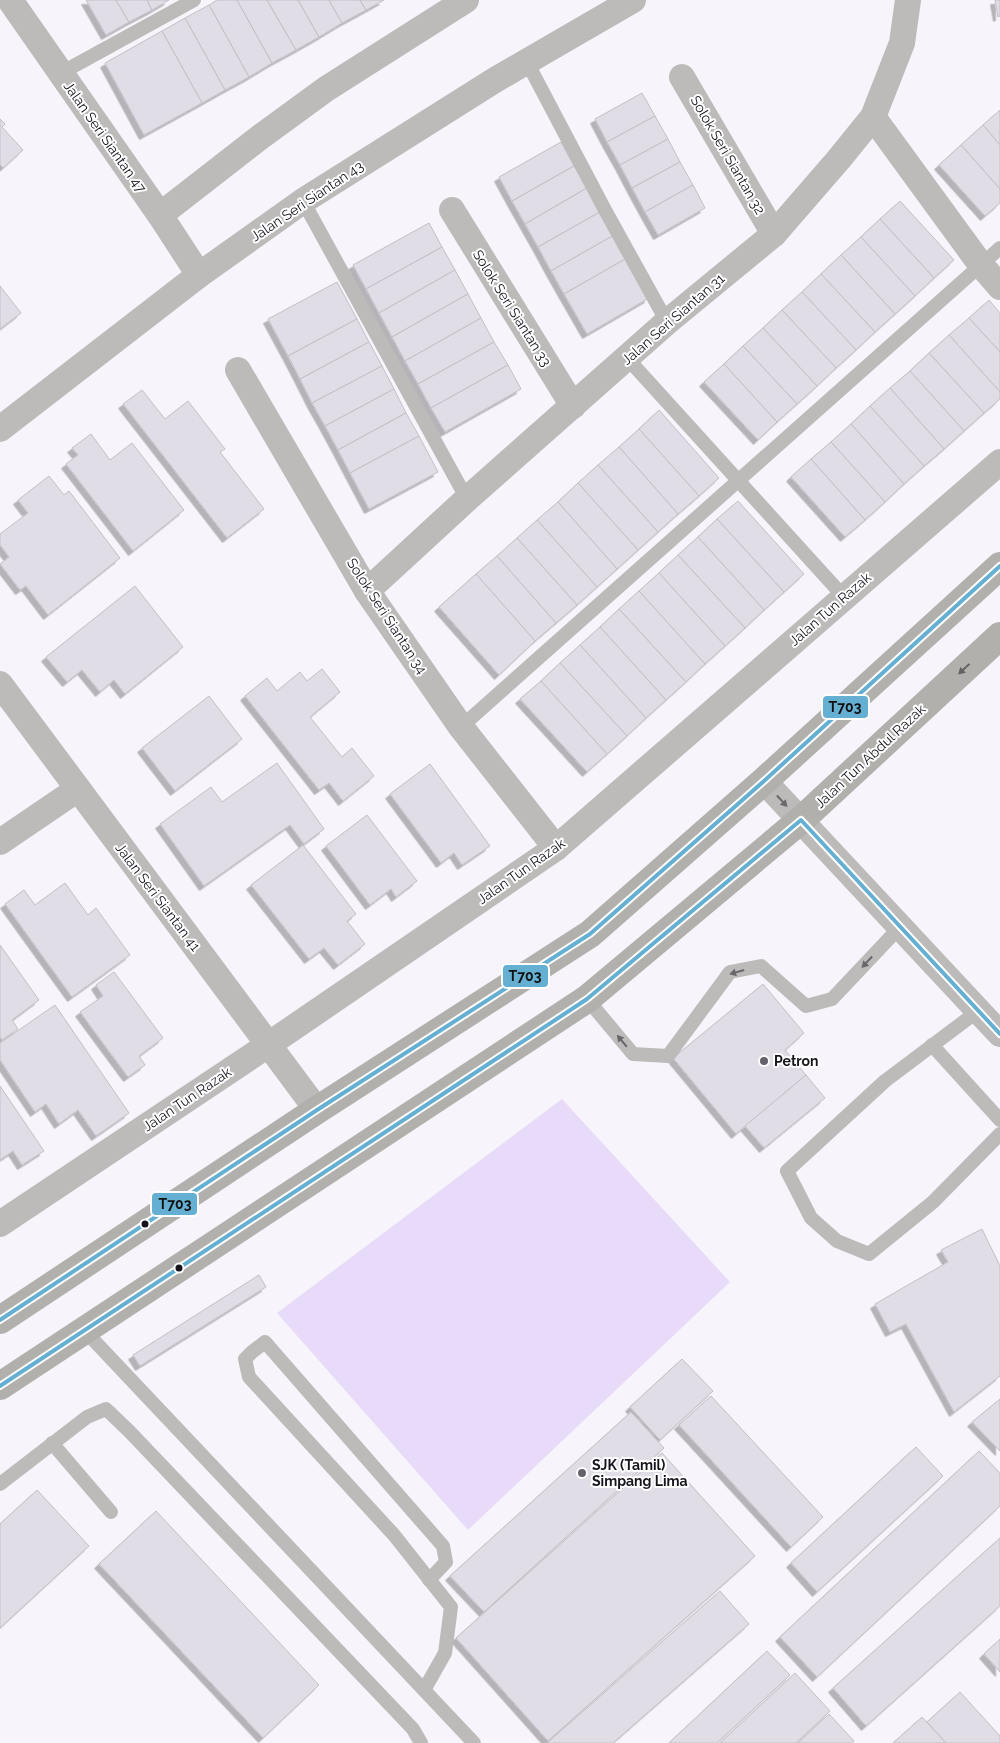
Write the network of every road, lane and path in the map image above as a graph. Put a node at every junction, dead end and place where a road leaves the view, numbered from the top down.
1 (10, 0) edge
2 (194, 0) edge
3 (466, 0) edge
4 (632, 0) edge
5 (908, 0) edge
6 (528, 62) junction
7 (61, 73) junction
8 (682, 77) dead end
9 (873, 117) junction
10 (303, 201) junction
11 (452, 210) dead end
12 (160, 215) junction
13 (774, 234) junction
14 (1000, 248) edge
15 (981, 265) junction
16 (199, 274) junction
17 (1000, 287) edge
18 (667, 322) junction
19 (627, 358) junction
20 (238, 370) dead end
21 (573, 406) junction
22 (0, 429) edge
23 (1000, 462) edge
24 (738, 480) junction
25 (467, 499) junction
26 (1000, 566) edge
27 (367, 590) junction
28 (844, 597) junction
29 (1000, 636) edge
30 (0, 684) edge
31 (461, 727) junction
32 (764, 781) junction
33 (78, 789) junction
34 (801, 820) junction
35 (0, 842) edge
36 (556, 848) junction
37 (900, 927) junction
38 (587, 999) junction
39 (978, 1011) junction
40 (1000, 1034) edge
41 (268, 1045) junction
42 (932, 1045) junction
43 (317, 1110) junction
44 (1000, 1120) edge
45 (1000, 1134) edge
46 (0, 1224) edge
47 (0, 1320) edge
48 (85, 1331) junction
49 (0, 1386) edge
50 (52, 1443) junction
51 (0, 1484) edge
52 (111, 1512) dead end
53 (429, 1580) junction
54 (424, 1690) junction
55 (421, 1743) edge
56 (474, 1743) edge

1 - 7 street, Jalan Seri Siantan 47
2 - 7 lane
3 - 12 street
4 - 6 street, Jalan Seri Siantan 43
5 - 9 street, Jalan Seri Siantan 31
6 - 10 street, Jalan Seri Siantan 43
6 - 18 lane
7 - 12 street, Jalan Seri Siantan 47
8 - 13 street, Solok Seri Siantan 32
9 - 13 street, Jalan Seri Siantan 31
9 - 15 street
10 - 16 street, Jalan Seri Siantan 43
10 - 25 lane
11 - 21 street, Solok Seri Siantan 33
12 - 16 street, Jalan Seri Siantan 47
13 - 18 street, Jalan Seri Siantan 31
14 - 15 lane
15 - 17 street
15 - 24 lane
16 - 22 street, Jalan Seri Siantan 43
18 - 19 street, Jalan Seri Siantan 31
19 - 21 street, Jalan Seri Siantan 31
19 - 24 lane
20 - 27 street, Solok Seri Siantan 34
21 - 25 street, Jalan Seri Siantan 31
23 - 28 street, Jalan Tun Razak
24 - 28 lane
24 - 31 lane
25 - 27 street, Jalan Seri Siantan 31
26 - 32 main road
27 - 31 street, Solok Seri Siantan 34
28 - 36 street, Jalan Tun Razak
29 -> 34 main road, Jalan Tun Abdul Razak
30 - 33 street, Jalan Seri Siantan 41
31 - 36 street, Solok Seri Siantan 34
32 -> 34 street
32 - 43 main road
33 - 35 street
33 - 41 street, Jalan Seri Siantan 41
34 - 37 street
34 - 38 main road, Jalan Tun Abdul Razak
36 - 41 street, Jalan Tun Razak
37 -> 38 lane
37 - 39 street
38 - 48 main road, Jalan Tun Abdul Razak
39 - 40 street
39 - 42 lane
41 - 43 street, Jalan Seri Siantan 41
41 - 46 street, Jalan Tun Razak
42 - 44 lane
42 - 45 lane
43 - 47 main road
48 - 49 main road, Jalan Tun Abdul Razak
48 - 54 lane
50 - 51 lane
50 - 52 lane
50 - 55 lane
53 - 53 lane
53 - 54 lane
54 - 56 lane

